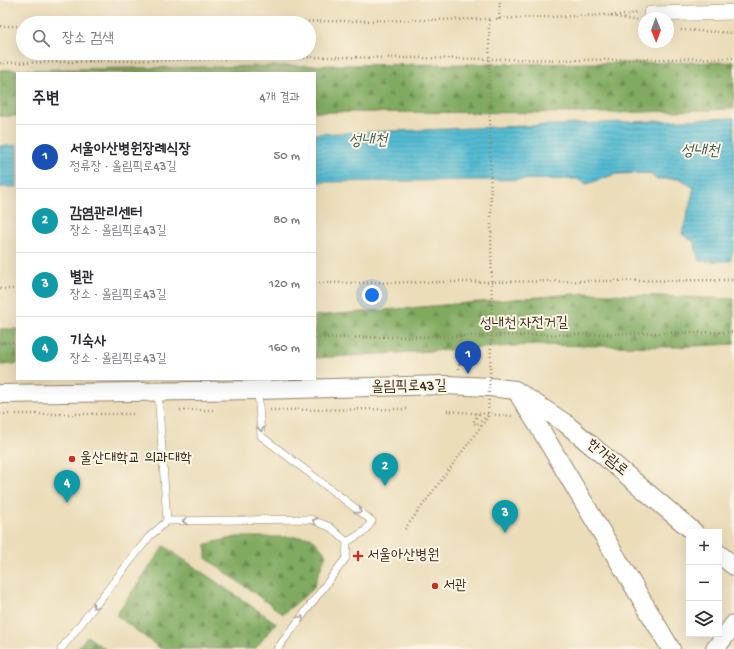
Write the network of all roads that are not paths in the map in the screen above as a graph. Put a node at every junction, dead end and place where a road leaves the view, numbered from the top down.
1 (734, 12) edge
2 (674, 16) edge
3 (258, 390) junction
4 (515, 390) junction
5 (158, 392) junction
6 (0, 394) edge
7 (167, 521) junction
8 (690, 529) edge
9 (347, 542) junction
10 (722, 556) edge
11 (734, 566) edge
12 (734, 624) edge
13 (61, 649) edge
14 (277, 649) edge
15 (671, 649) edge
16 (715, 649) edge

1 - 2 street
3 - 4 street, 올림픽로43길
3 - 5 street, 올림픽로43길
3 -> 9 lane
4 - 8 street, 한가람로
4 - 15 street
5 - 6 street, 올림픽로43길
5 - 7 lane
9 -> 7 lane
7 -> 13 lane
14 -> 9 lane
10 - 11 street
12 - 16 street

